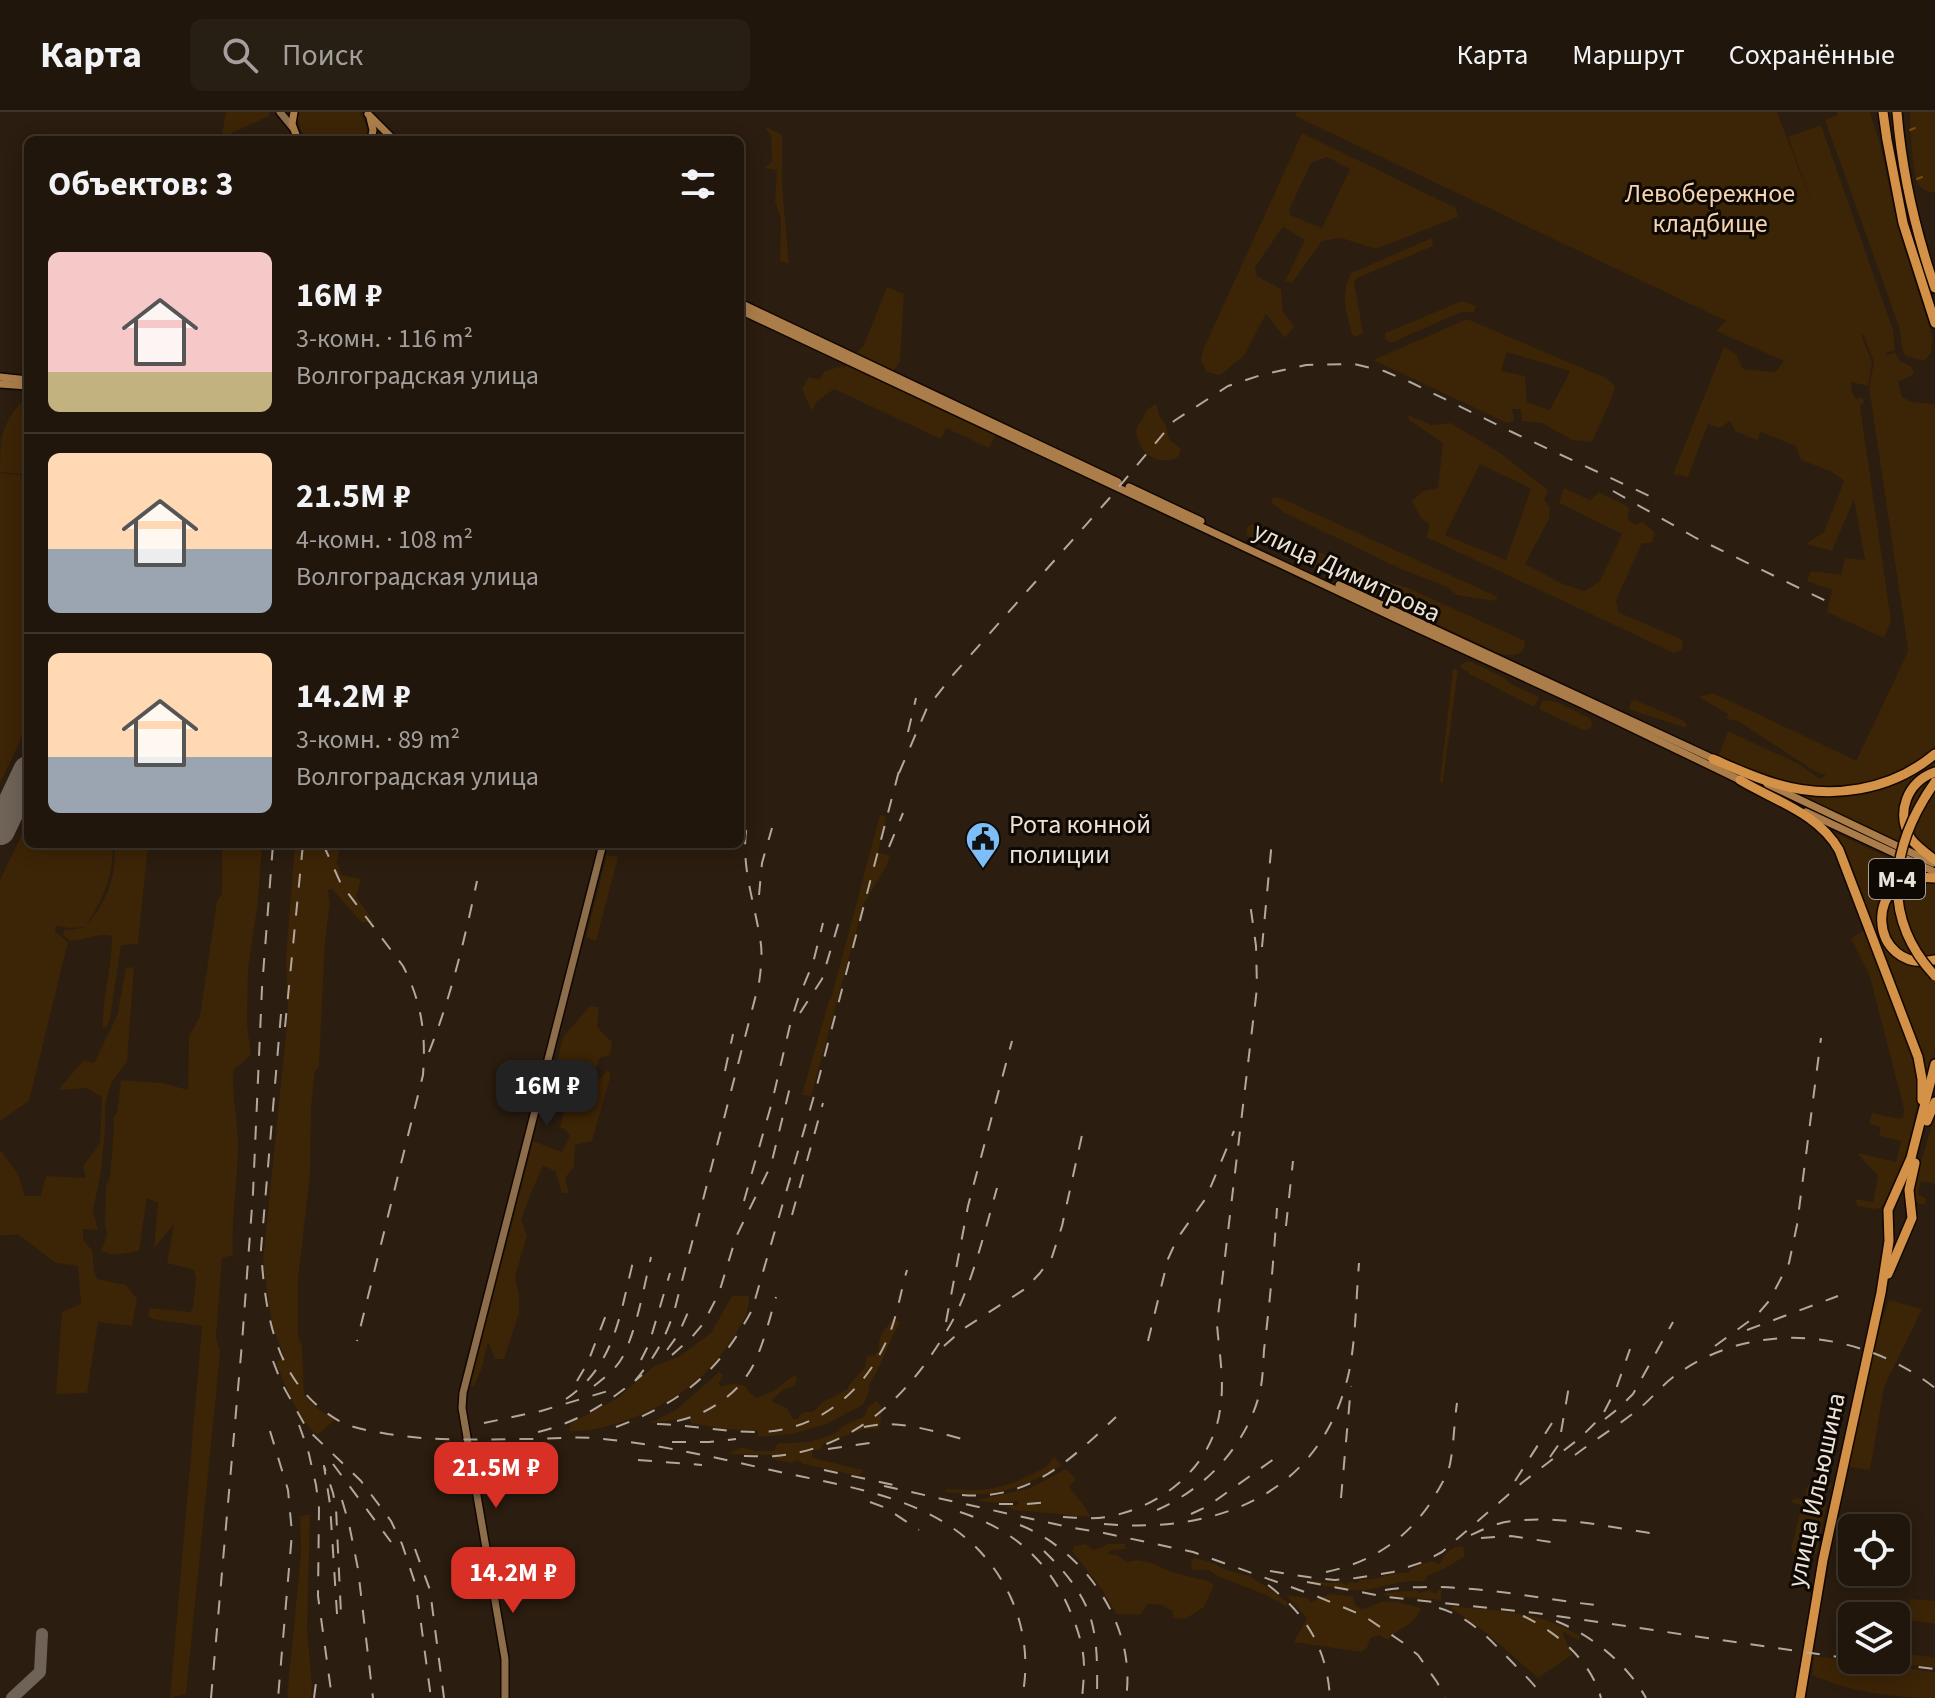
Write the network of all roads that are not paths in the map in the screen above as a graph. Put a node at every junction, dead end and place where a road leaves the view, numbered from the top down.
1 (280, 112) edge
2 (294, 112) edge
3 (1883, 112) edge
4 (1897, 112) edge
5 (367, 113) edge
6 (293, 129) junction
7 (292, 136) edge
8 (296, 136) edge
9 (372, 136) edge
10 (390, 136) edge
11 (1935, 288) edge
12 (744, 305) edge
13 (744, 312) edge
14 (1935, 323) edge
15 (0, 377) edge
16 (24, 380) edge
17 (0, 384) edge
18 (24, 386) edge
19 (1004, 432) junction
20 (1935, 754) edge
21 (1713, 759) junction
22 (1935, 772) edge
23 (1740, 780) junction
24 (1935, 782) edge
25 (602, 848) edge
26 (1935, 862) edge
27 (1935, 875) edge
28 (1935, 960) edge
29 (1935, 976) edge
30 (1935, 1064) edge
31 (1935, 1078) edge
32 (1935, 1102) edge
33 (1912, 1163) junction
34 (1911, 1208) junction
35 (1888, 1213) junction
36 (1910, 1223) junction
37 (1881, 1293) junction
38 (505, 1698) edge
39 (1800, 1698) edge

1 - 6 main road
2 - 6 main road
3 - 14 highway
4 - 11 highway
5 - 9 main road
5 - 10 main road
6 - 7 main road
6 - 8 main road
12 - 19 main road, улица Димитрова
13 - 19 main road, улица Димитрова
15 - 16 main road
17 - 18 main road
19 - 21 main road, улица Димитрова
19 - 23 main road, улица Димитрова
20 - 21 highway
21 - 26 main road, улица Димитрова
22 - 26 highway
23 - 27 main road, улица Димитрова
23 - 33 highway
24 - 29 highway, М-4, bridge
25 - 38 main road
27 - 28 highway
30 - 33 highway
31 - 33 highway
32 - 33 highway
33 - 34 highway
33 - 35 highway
34 - 35 highway
34 - 36 highway
35 - 36 highway
35 - 37 highway
36 - 37 highway
37 - 39 highway, улица Ильюшина

